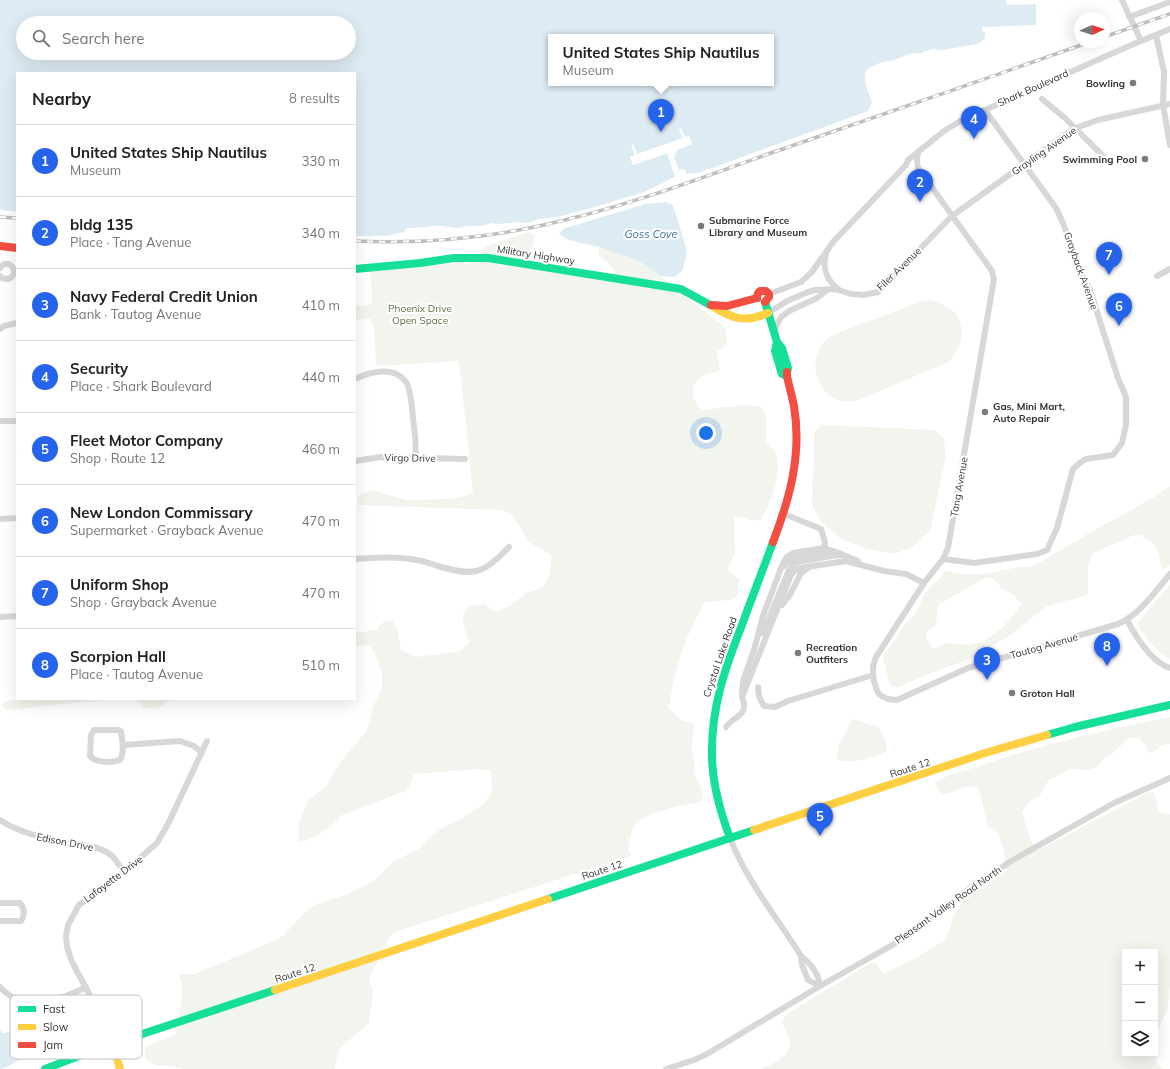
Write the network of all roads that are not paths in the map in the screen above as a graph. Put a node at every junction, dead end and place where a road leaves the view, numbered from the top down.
1 (1122, 0) edge
2 (1170, 2) edge
3 (1129, 17) junction
4 (1170, 29) edge
5 (1156, 35) junction
6 (1141, 41) junction
7 (1042, 99) dead end
8 (1167, 105) edge
9 (985, 110) junction
10 (1075, 128) junction
11 (1170, 145) edge
12 (918, 152) junction
13 (1107, 160) dead end
14 (1025, 164) junction
15 (906, 165) junction
16 (918, 168) junction
17 (952, 216) junction
18 (0, 246) edge
19 (16, 248) edge
20 (827, 250) junction
21 (0, 268) edge
22 (16, 269) edge
23 (356, 269) edge
24 (1170, 269) edge
25 (0, 276) edge
26 (1157, 276) dead end
27 (827, 290) junction
28 (839, 290) junction
29 (769, 294) joint
30 (761, 300) junction
31 (710, 304) junction
32 (768, 312) junction
33 (16, 324) edge
34 (0, 329) edge
35 (774, 331) junction
36 (356, 379) edge
37 (16, 420) edge
38 (0, 421) edge
39 (416, 458) junction
40 (465, 459) dead end
41 (356, 461) edge
42 (784, 514) junction
43 (16, 518) edge
44 (0, 519) edge
45 (509, 547) dead end
46 (824, 548) junction
47 (836, 552) junction
48 (846, 556) junction
49 (356, 559) edge
50 (943, 559) junction
51 (876, 569) junction
52 (1170, 574) edge
53 (777, 577) junction
54 (924, 583) junction
55 (16, 616) edge
56 (0, 617) edge
57 (1127, 620) junction
58 (1170, 668) edge
59 (873, 675) junction
60 (758, 687) dead end
61 (742, 697) junction
62 (1170, 705) edge
63 (726, 728) dead end
64 (207, 741) dead end
65 (123, 745) junction
66 (201, 752) junction
67 (1170, 778) edge
68 (0, 820) edge
69 (730, 838) junction
70 (124, 872) junction
71 (0, 903) edge
72 (0, 921) edge
73 (801, 956) junction
74 (820, 986) junction
75 (0, 987) edge
76 (86, 988) junction
77 (68, 995) edge
78 (90, 995) edge
79 (10, 996) edge
80 (142, 1034) edge
81 (72, 1059) edge
82 (117, 1059) edge
83 (45, 1069) edge
84 (120, 1069) edge
85 (666, 1069) edge

1 - 3 street
2 - 3 street
3 - 6 street
4 - 5 street, Shark Boulevard
5 - 6 street, Shark Boulevard
5 - 8 street
6 - 9 street, Shark Boulevard
7 - 10 street
8 - 10 street, Grayling Avenue
8 - 11 street
9 - 12 street, Shark Boulevard
9 - 14 street, Grayback Avenue
10 - 13 street
10 - 14 street, Grayling Avenue
12 - 15 street, Shark Boulevard
12 - 16 street
14 - 17 street, Grayling Avenue
14 - 50 street, Grayback Avenue
15 - 16 street
15 - 20 street, Shark Boulevard
16 - 17 street, Tang Avenue
17 - 28 street, Filer Avenue
17 - 50 street, Tang Avenue
18 - 19 main road
20 - 28 street
20 - 29 street, Shark Boulevard
21 - 22 street
22 - 25 street
23 - 31 main road, Military Highway
24 - 26 street
27 - 28 street, Filer Avenue
27 - 32 street, Filer Avenue
27 - 35 street
29 - 30 main road, Military Highway
30 - 31 main road, Military Highway
30 - 32 main road, Crystal Lake Road
31 - 32 main road, Military Highway
32 - 35 main road, Crystal Lake Road
33 - 34 street
35 - 42 main road, Crystal Lake Road
36 - 39 street
37 - 38 street
39 - 40 street, Virgo Drive
39 - 41 street, Virgo Drive
42 - 46 street
42 - 69 main road, Crystal Lake Road
43 - 44 street
45 - 49 street
46 - 47 street
46 - 53 street
47 - 48 street
47 - 53 street
48 - 51 street
48 - 61 street
50 - 54 street, Tang Avenue
51 - 54 street
51 - 61 street
52 - 57 street, Tautog Avenue
53 - 61 street
54 - 59 street, Tang Avenue
55 - 56 street
57 - 58 street
57 - 59 street, Tautog Avenue
59 - 60 street
61 - 63 street
62 - 69 main road, Route 12
64 - 66 street, Lafayette Drive
65 - 65 street
65 - 66 street
66 - 70 street, Lafayette Drive
67 - 74 street, Pleasant Valley Road North
68 - 70 street, Edison Drive
69 - 73 street, Crystal Lake Road
69 - 80 main road, Route 12
70 - 76 street, Lafayette Drive
71 - 72 street
73 - 74 street, Crystal Lake Road
73 - 74 street, Crystal Lake Road
74 - 85 street, Pleasant Valley Road North
75 - 79 street
76 - 77 street
76 - 78 street, Lafayette Drive
81 - 83 main road, Route 12
82 - 84 main road

